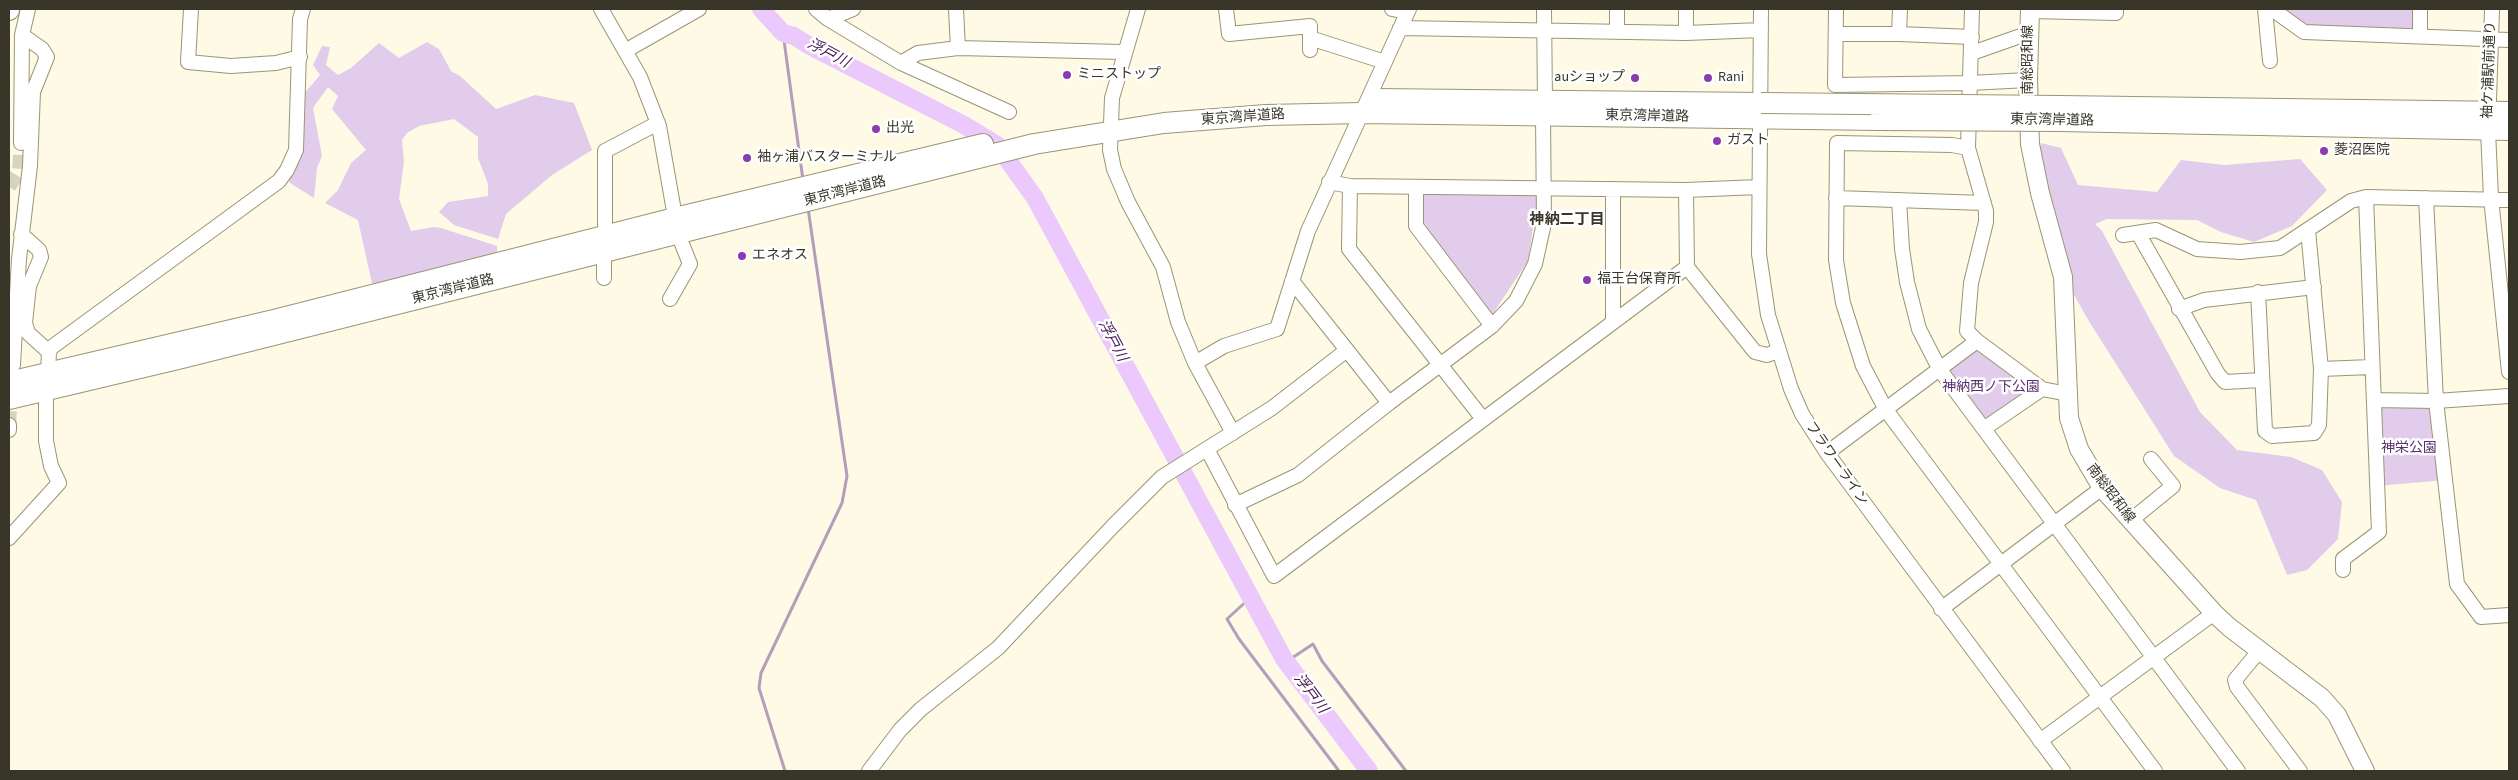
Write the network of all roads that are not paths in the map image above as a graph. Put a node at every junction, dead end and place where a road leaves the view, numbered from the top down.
1 (28, 9) edge
2 (303, 9) edge
3 (601, 9) edge
4 (699, 9) edge
5 (816, 9) edge
6 (853, 9) edge
7 (956, 9) edge
8 (1138, 9) edge
9 (1226, 9) edge
10 (1392, 9) edge
11 (1544, 9) edge
12 (1617, 9) edge
13 (1686, 9) edge
14 (1761, 9) edge
15 (1836, 9) edge
16 (1900, 9) edge
17 (1972, 9) edge
18 (2116, 9) edge
19 (2265, 9) edge
20 (2272, 9) edge
21 (2420, 9) edge
22 (2492, 9) edge
23 (186, 10) edge
24 (2030, 10) edge
25 (1408, 11) edge
26 (2061, 11) edge
27 (828, 18) junction
28 (1400, 28) junction
29 (1761, 30) junction
30 (1544, 31) junction
31 (1617, 32) junction
32 (1686, 33) junction
33 (2029, 33) junction
34 (1836, 34) junction
35 (1899, 34) junction
36 (22, 35) junction
37 (1972, 36) junction
38 (2420, 36) junction
39 (2492, 40) junction
40 (2509, 40) edge
41 (958, 48) junction
42 (625, 51) junction
43 (1124, 52) junction
44 (1972, 53) junction
45 (300, 58) junction
46 (1385, 62) junction
47 (2270, 62) dead end
48 (901, 63) junction
49 (2028, 80) junction
50 (1970, 83) junction
51 (1365, 106) junction
52 (1544, 108) junction
53 (1761, 111) junction
54 (1010, 112) dead end
55 (2496, 118) edge
56 (658, 123) junction
57 (1110, 125) junction
58 (2509, 130) edge
59 (21, 143) tunnel mouth
60 (1968, 148) junction
61 (1329, 182) junction
62 (1350, 186) junction
63 (1759, 186) junction
64 (1416, 187) junction
65 (1546, 188) junction
66 (1613, 189) junction
67 (1686, 190) junction
68 (2366, 197) junction
69 (1836, 198) junction
70 (2426, 198) junction
71 (2491, 198) junction
72 (1900, 200) junction
73 (2509, 200) edge
74 (1984, 203) junction
75 (605, 225) dead end
76 (676, 226) junction
77 (2308, 230) junction
78 (2138, 233) junction
79 (21, 234) junction
80 (2123, 235) dead end
81 (604, 260) dead end
82 (1686, 267) junction
83 (604, 278) dead end
84 (1292, 281) junction
85 (2314, 287) junction
86 (2258, 292) junction
87 (670, 299) dead end
88 (2179, 308) junction
89 (1613, 322) junction
90 (1492, 326) junction
91 (1977, 341) junction
92 (1347, 350) junction
93 (1778, 351) junction
94 (49, 352) junction
95 (1195, 362) junction
96 (1442, 365) junction
97 (2371, 367) junction
98 (2321, 368) junction
99 (1940, 370) junction
100 (2509, 372) edge
101 (11, 374) edge
102 (2261, 380) junction
103 (47, 382) junction
104 (2042, 389) junction
105 (2068, 394) junction
106 (2509, 396) edge
107 (9, 399) edge
108 (2374, 400) junction
109 (2436, 401) junction
110 (1388, 403) junction
111 (1886, 410) junction
112 (1483, 419) junction
113 (9, 425) edge
114 (1984, 428) junction
115 (9, 430) edge
116 (1233, 433) junction
117 (1204, 451) junction
118 (1827, 453) junction
119 (2151, 459) dead end
120 (2102, 488) junction
121 (1235, 505) junction
122 (2130, 521) junction
123 (2054, 524) junction
124 (9, 538) edge
125 (2001, 564) junction
126 (2343, 570) dead end
127 (1941, 608) junction
128 (2214, 613) junction
129 (2509, 615) edge
130 (2259, 650) junction
131 (2154, 658) junction
132 (2100, 696) junction
133 (2040, 740) junction
134 (870, 771) edge
135 (2063, 771) edge
136 (2156, 771) edge
137 (2238, 771) edge
138 (2300, 771) edge
139 (2366, 771) edge

1 - 36 street
2 - 45 street
3 - 42 street
4 - 42 street
5 - 27 street
6 - 27 street
7 - 41 street
8 - 43 street
9 - 46 street
10 - 25 street
11 - 30 street
12 - 31 street
13 - 32 street
14 - 29 street, フラワーライン
15 - 34 street
16 - 35 street
17 - 37 street
18 - 26 street
19 - 47 street
20 - 38 street
21 - 38 street
22 - 39 street, 袖ケ浦駅前通り
23 - 45 street
24 - 26 street
24 - 33 main road, 南総昭和線
25 - 28 street
27 - 48 street
28 - 30 street
28 - 46 street
29 - 32 street
29 - 53 street, フラワーライン
30 - 31 street
30 - 52 street
31 - 32 street
33 - 44 street
33 - 49 main road, 南総昭和線
34 - 35 street
34 - 50 street
35 - 37 street
36 - 59 street
36 - 79 street
37 - 44 street
38 - 39 street
39 - 40 street
39 - 55 street, 袖ケ浦駅前通り
41 - 43 street
41 - 48 street
42 - 56 street
43 - 57 street
44 - 50 street
45 - 94 street
46 - 51 street
48 - 54 street
49 - 50 street
49 - 105 main road, 南総昭和線
50 - 60 street
51 - 52 highway, 東京湾岸道路
51 - 57 highway, 東京湾岸道路
51 - 61 street
52 - 53 highway, 東京湾岸道路
52 - 65 street
53 - 55 highway, 東京湾岸道路, bridge
53 - 63 street, フラワーライン
55 - 58 highway, 東京湾岸道路
55 - 71 street, 袖ケ浦駅前通り
56 - 75 street
56 - 76 street
57 - 76 highway, 東京湾岸道路
57 - 95 street
60 - 69 street
60 - 74 street
61 - 62 street
61 - 84 street
62 - 64 street
62 - 96 street
63 - 67 street
63 - 93 street, フラワーライン
64 - 65 street
64 - 90 street
65 - 66 street
65 - 90 street
66 - 67 street
66 - 89 street
67 - 82 street
68 - 70 street
68 - 77 street
68 - 97 street
69 - 72 street
69 - 111 street
70 - 71 street
70 - 109 street
71 - 73 street
71 - 100 street, 袖ケ浦駅前通り
72 - 74 street
72 - 99 street
74 - 91 street
76 - 87 street
76 - 103 highway, 東京湾岸道路
77 - 78 street
77 - 85 street
78 - 80 street
78 - 88 street
79 - 94 street
79 - 101 street
81 - 83 street
82 - 89 street
82 - 93 street
84 - 92 street
84 - 95 street
85 - 86 street
85 - 98 street
86 - 88 street
86 - 102 street
88 - 102 street
89 - 112 street
90 - 96 street
91 - 99 street
91 - 104 street
92 - 110 street
92 - 116 street
93 - 118 street, フラワーライン
94 - 103 street
95 - 116 street
96 - 110 street
96 - 112 street
97 - 98 street
97 - 108 street
98 - 102 street
99 - 111 street
99 - 114 street
101 - 103 highway, 東京湾岸道路
103 - 107 highway, 東京湾岸道路
103 - 124 street
104 - 105 street
104 - 114 street
105 - 120 main road, 南総昭和線
106 - 109 street
108 - 109 street
108 - 126 street
109 - 129 street
110 - 121 street
111 - 118 street
111 - 125 street
112 - 121 street
113 - 115 street
114 - 123 street
116 - 117 street
117 - 121 street
117 - 134 street
118 - 127 street, フラワーライン
119 - 122 street
120 - 122 main road, 南総昭和線
120 - 123 street
122 - 128 main road, 南総昭和線
123 - 125 street
123 - 131 street
125 - 127 street
125 - 132 street
127 - 133 street, フラワーライン
128 - 130 main road, 南総昭和線
128 - 131 street
130 - 138 street
130 - 139 main road, 南総昭和線
131 - 132 street
131 - 137 street
132 - 133 street
132 - 136 street
133 - 135 street, フラワーライン

